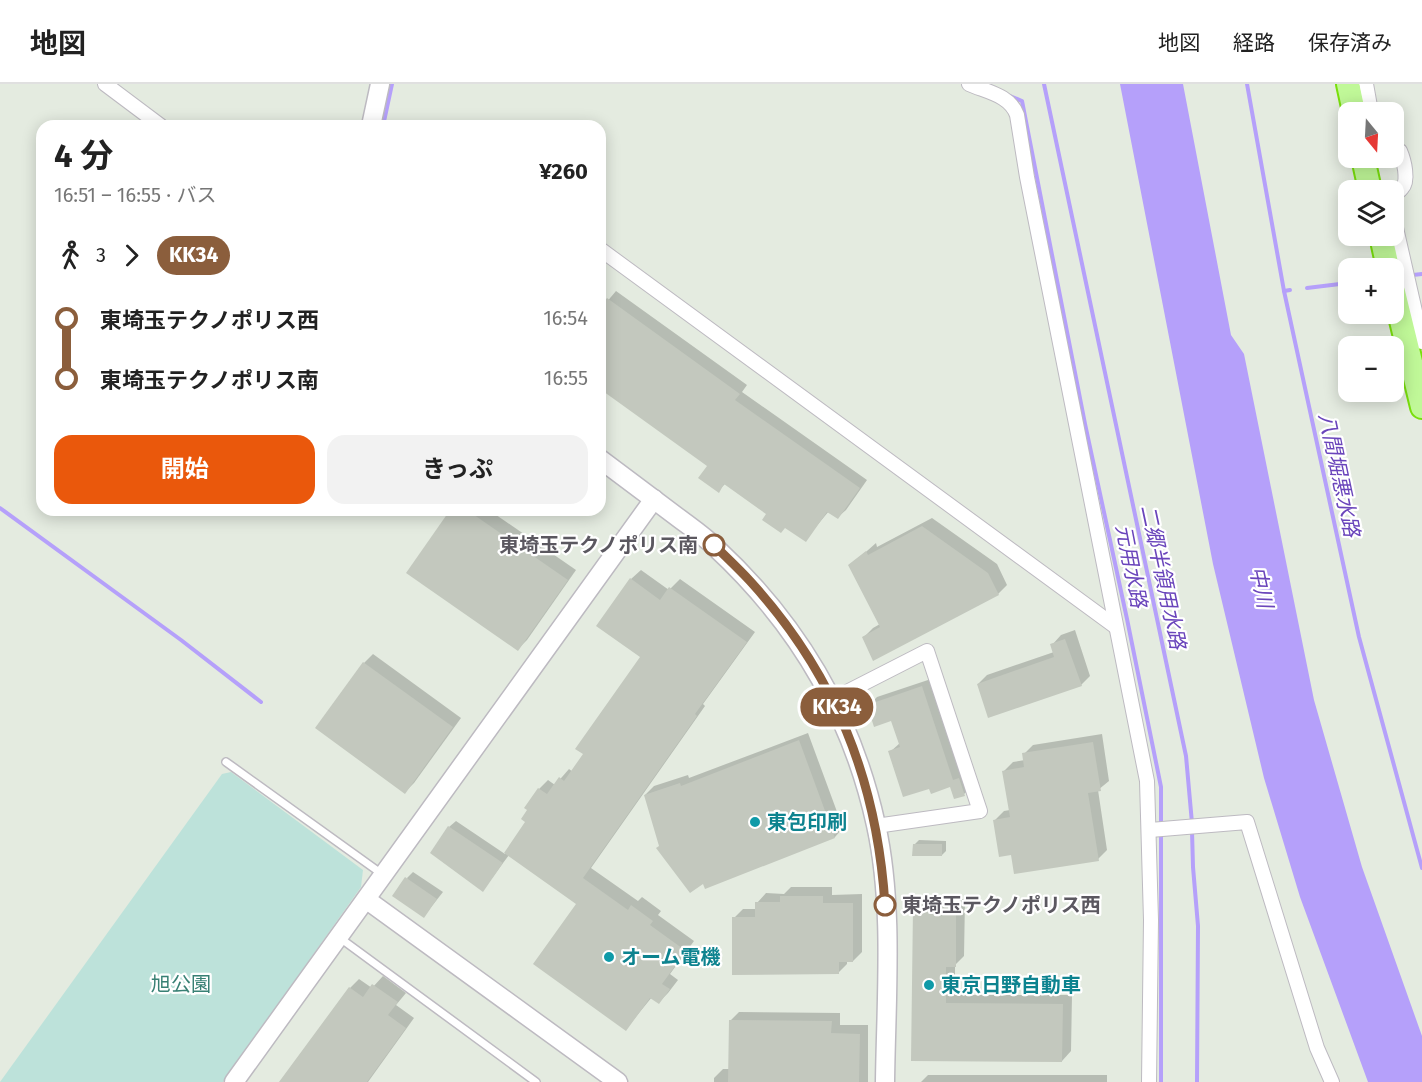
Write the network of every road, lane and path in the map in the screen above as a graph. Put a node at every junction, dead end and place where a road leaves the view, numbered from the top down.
1 (105, 84) edge
2 (380, 84) edge
3 (969, 84) edge
4 (1348, 84) edge
5 (1366, 84) edge
6 (1352, 102) edge
7 (1369, 102) edge
8 (153, 120) edge
9 (372, 120) edge
10 (1404, 168) edge
11 (1404, 186) edge
12 (1400, 246) edge
13 (606, 253) edge
14 (1402, 324) edge
15 (1422, 342) edge
16 (1422, 407) edge
17 (606, 463) edge
18 (654, 499) junction
19 (1116, 627) junction
20 (833, 699) junction
21 (226, 762) dead end
22 (876, 826) junction
23 (1150, 830) junction
24 (384, 876) junction
25 (367, 900) junction
26 (340, 937) junction
27 (234, 1082) edge
28 (536, 1082) edge
29 (618, 1082) edge
30 (885, 1082) edge
31 (1149, 1082) edge
32 (1332, 1082) edge

1 - 8 street
2 - 9 street
3 - 19 street
4 - 6 highway
5 - 7 street
10 - 11 street
12 - 15 street
13 - 19 street
14 - 16 highway
17 - 18 street
18 - 20 street
18 - 24 street
19 - 23 street
20 - 22 street
20 - 22 street
21 - 24 lane
22 - 30 street
23 - 31 street
23 - 32 street
24 - 25 street
25 - 26 street
25 - 29 street
26 - 27 street
26 - 28 lane

